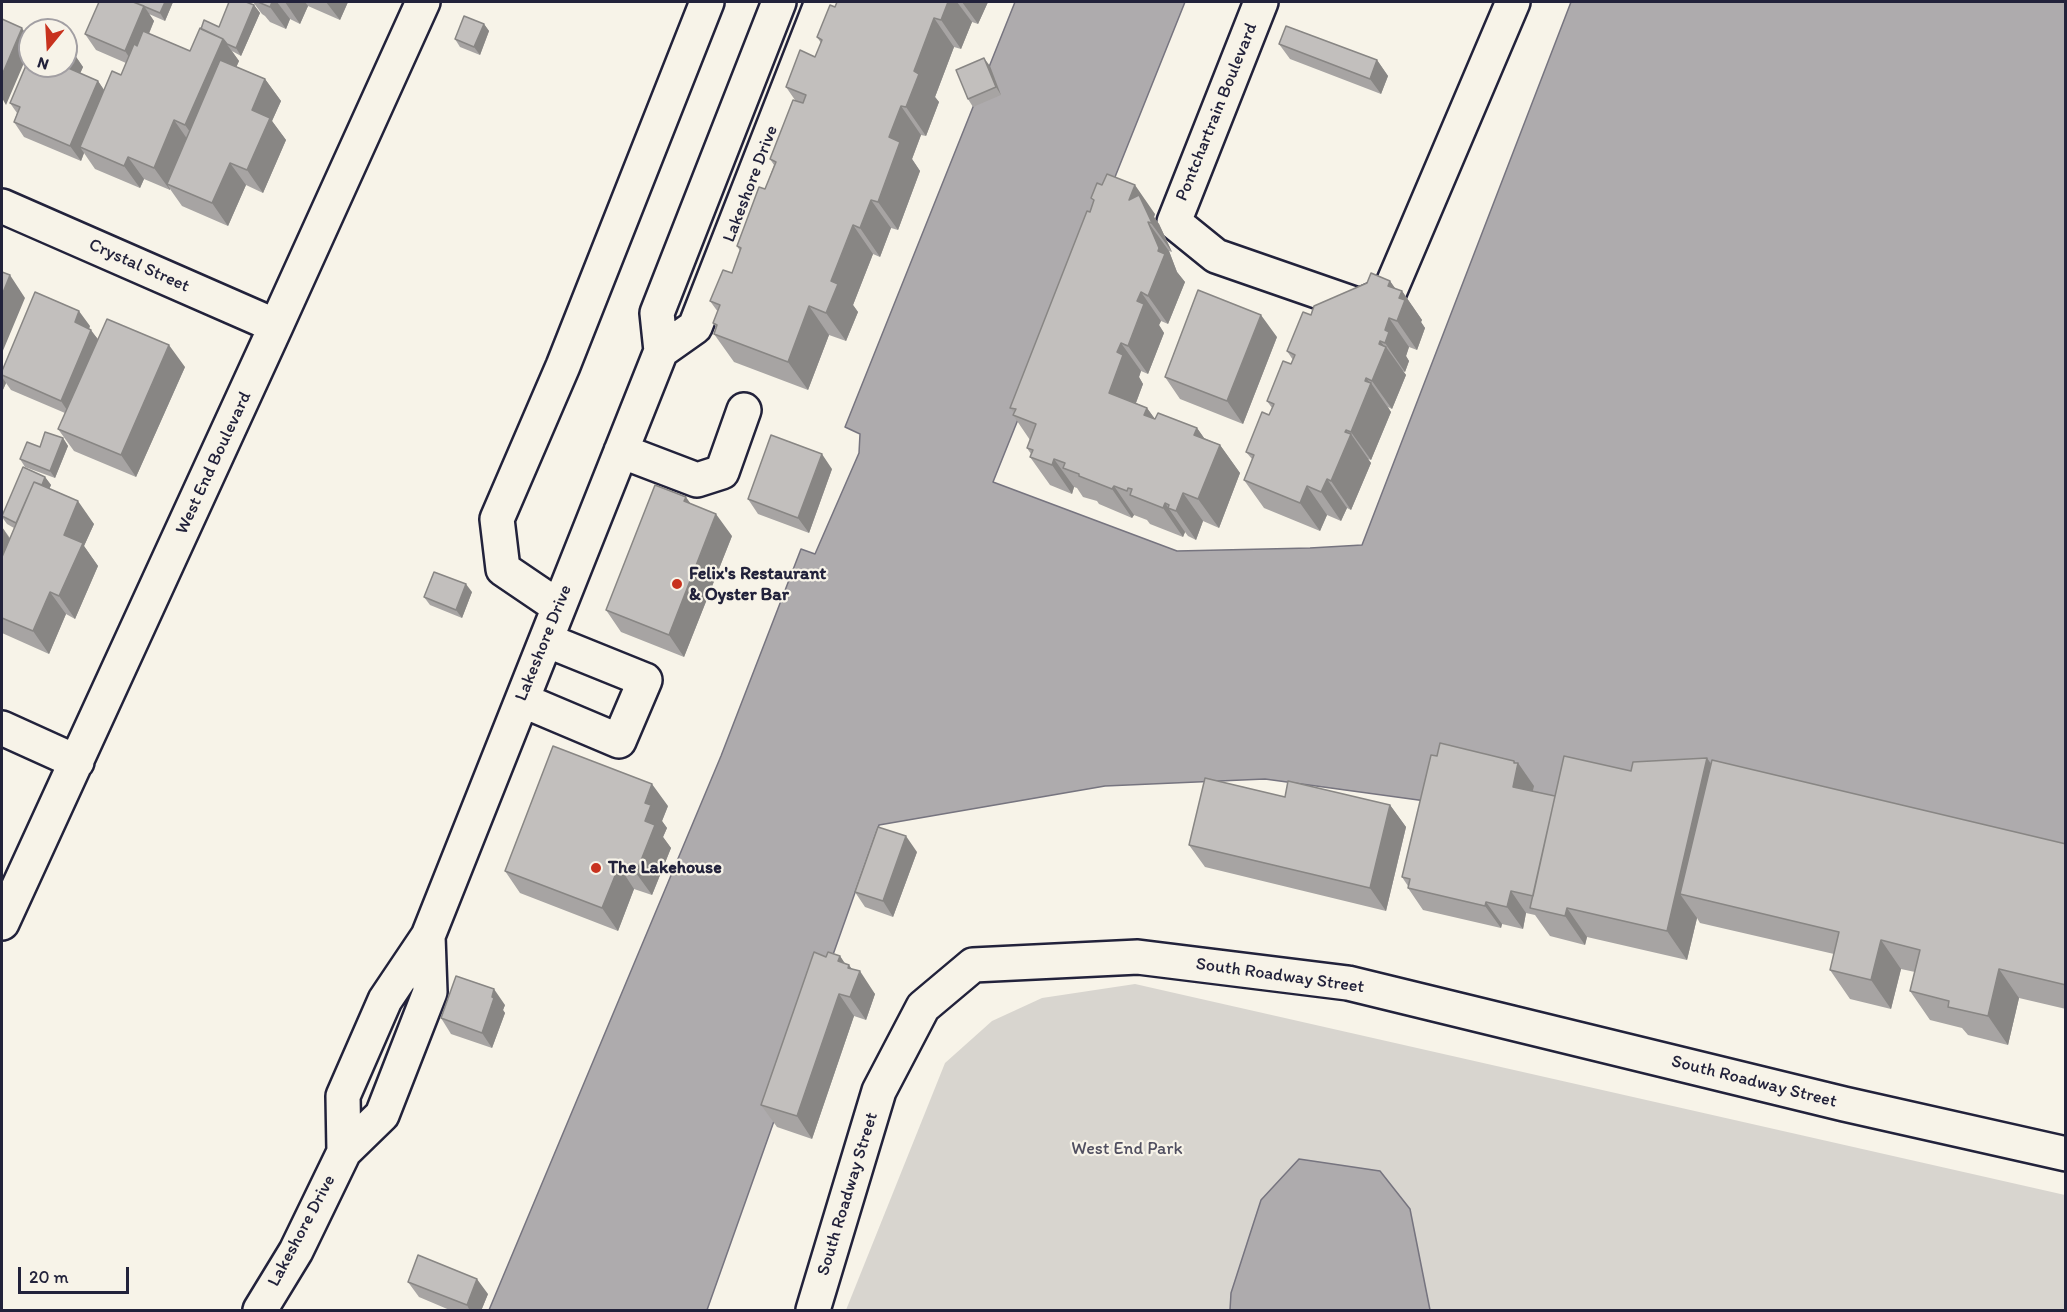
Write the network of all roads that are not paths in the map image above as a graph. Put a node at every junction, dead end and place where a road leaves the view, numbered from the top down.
1 (423, 2) edge
2 (707, 2) edge
3 (822, 2) edge
4 (1261, 2) edge
5 (1513, 2) edge
6 (773, 16) edge
7 (805, 45) junction
8 (2, 206) edge
9 (276, 326) junction
10 (661, 351) junction
11 (744, 410) dead end
12 (621, 451) junction
13 (559, 607) junction
14 (546, 640) junction
15 (522, 700) junction
16 (2, 728) edge
17 (77, 762) junction
18 (2, 923) edge
19 (428, 936) junction
20 (344, 1152) junction
21 (2066, 1154) edge
22 (260, 1311) edge
23 (813, 1311) edge

1 - 9 street, West End Boulevard
2 - 13 street
3 - 7 street, Lakeshore Drive
4 - 5 street, Pontchartrain Boulevard
6 - 7 street
6 - 10 street, Lakeshore Drive
7 - 10 street, Lakeshore Drive
8 - 9 street, Crystal Street
9 - 17 street, West End Boulevard
10 - 12 street, Lakeshore Drive
11 - 12 street
12 - 13 street, Lakeshore Drive
13 - 14 street, Lakeshore Drive
14 - 15 street, Lakeshore Drive
14 - 15 street
15 - 19 street, Lakeshore Drive
16 - 17 street
17 - 18 street, West End Boulevard
19 - 20 street, Lakeshore Drive
19 - 20 street, Lakeshore Drive
20 - 22 street, Lakeshore Drive
21 - 23 street, South Roadway Street

